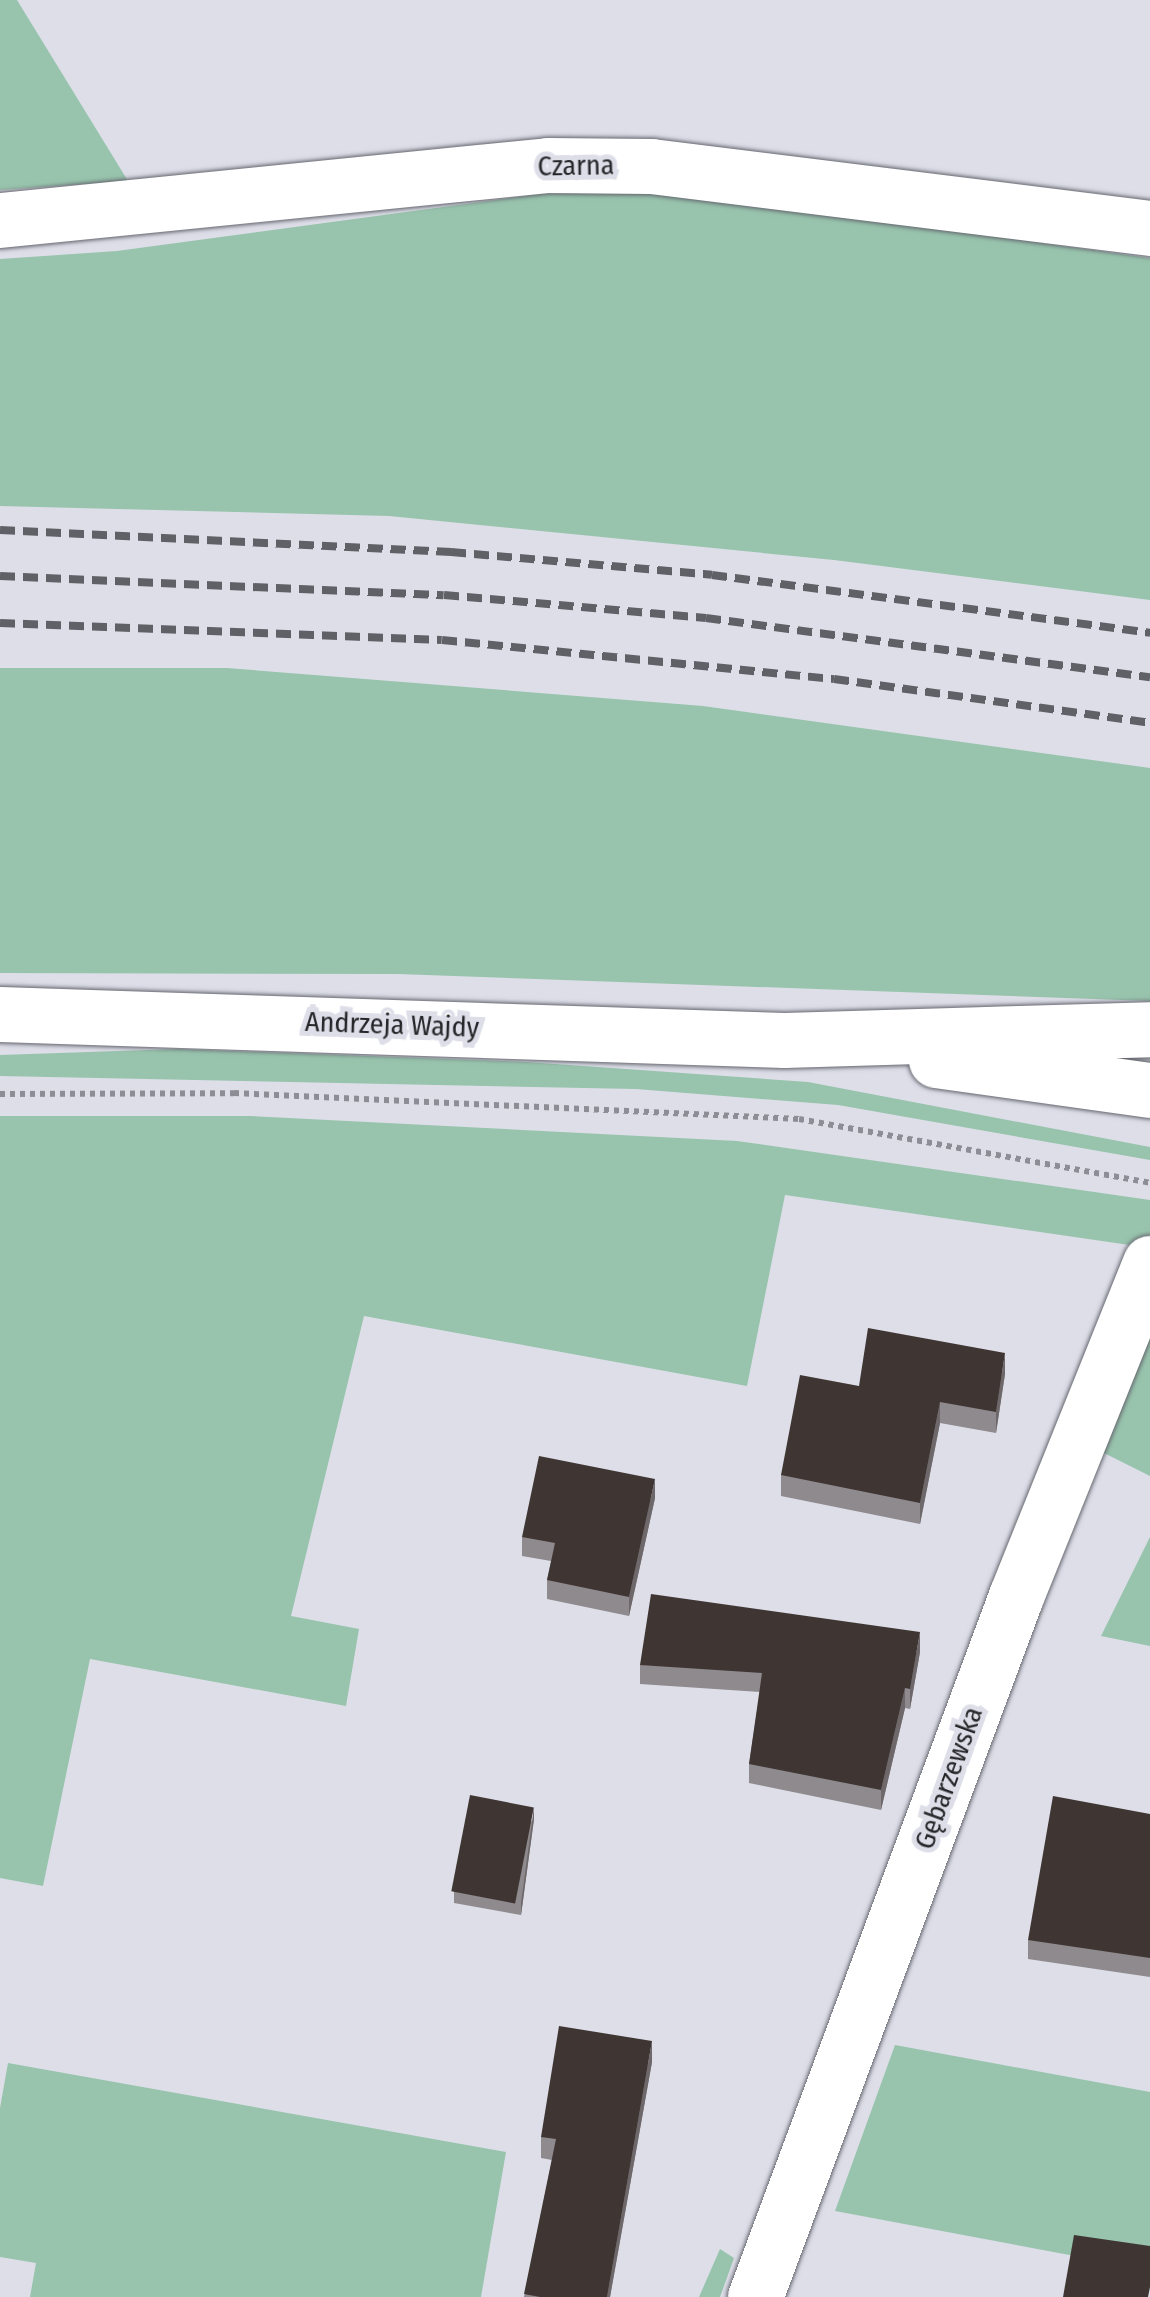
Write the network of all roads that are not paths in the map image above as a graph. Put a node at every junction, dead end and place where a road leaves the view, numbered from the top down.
1 (0, 220) edge
2 (1150, 228) edge
3 (0, 1014) edge
4 (1150, 1029) edge
5 (784, 1040) junction
6 (1150, 1090) edge
7 (1150, 1262) edge
8 (756, 2297) edge

1 - 2 street, Czarna
3 - 5 street, Andrzeja Wajdy
4 - 5 street, Andrzeja Wajdy
5 - 6 street, Andrzeja Wajdy
7 - 8 street, Gębarzewska

